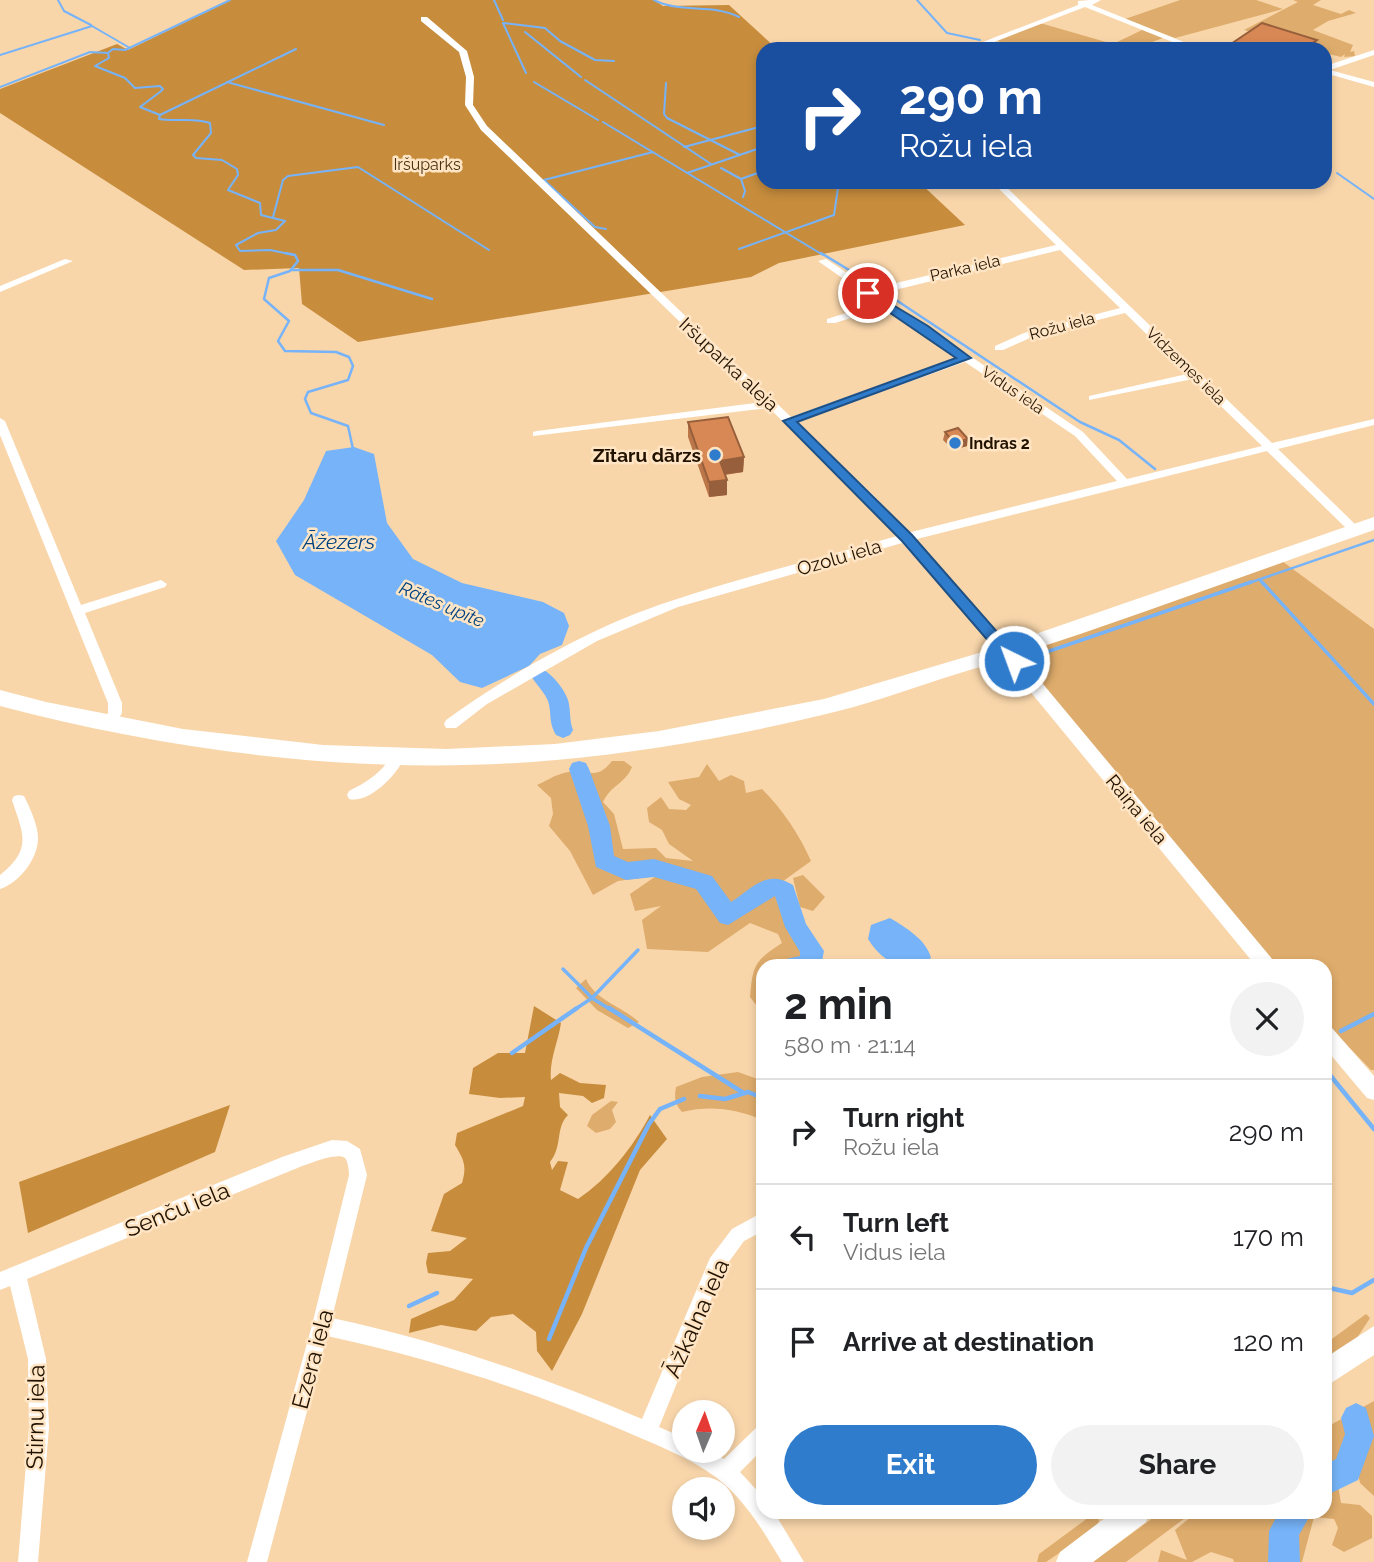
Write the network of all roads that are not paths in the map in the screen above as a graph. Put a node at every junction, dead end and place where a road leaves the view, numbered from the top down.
1 (1073, 0) edge
2 (1097, 0) edge
3 (1085, 4) junction
4 (424, 19) dead end
5 (989, 42) edge
6 (1180, 42) edge
7 (1374, 52) edge
8 (1332, 67) edge
9 (1332, 72) edge
10 (1374, 85) edge
11 (1003, 189) edge
12 (1063, 246) junction
13 (68, 261) dead end
14 (823, 261) dead end
15 (0, 289) edge
16 (868, 293) junction
17 (884, 304) junction
18 (1127, 309) junction
19 (831, 321) dead end
20 (999, 348) dead end
21 (965, 358) junction
22 (1195, 375) junction
23 (1093, 398) dead end
24 (772, 404) junction
25 (0, 421) edge
26 (789, 421) junction
27 (1374, 422) edge
28 (537, 434) dead end
29 (1268, 447) junction
30 (1125, 483) junction
31 (1374, 523) edge
32 (1354, 529) junction
33 (907, 538) junction
34 (161, 584) dead end
35 (78, 611) junction
36 (1007, 652) junction
37 (0, 698) edge
38 (109, 723) junction
39 (452, 724) dead end
40 (397, 758) junction
41 (354, 795) dead end
42 (19, 800) dead end
43 (3, 879) edge
44 (1262, 959) edge
45 (1332, 1042) edge
46 (1374, 1091) edge
47 (354, 1155) joint
48 (756, 1225) edge
49 (8, 1278) edge
50 (321, 1325) junction
51 (1374, 1339) edge
52 (1332, 1369) edge
53 (648, 1431) junction
54 (672, 1442) edge
55 (756, 1442) edge
56 (712, 1463) edge
57 (726, 1471) junction
58 (756, 1502) edge
59 (769, 1519) edge
60 (1117, 1519) edge
61 (29, 1562) edge
62 (257, 1562) edge
63 (794, 1562) edge
64 (1070, 1562) edge

1 - 3 street
2 - 3 street
3 - 5 street
3 - 6 street
4 - 24 street, Iršuparka aleja
7 - 8 street
9 - 10 street
11 - 12 street, Vidzemes iela
12 - 16 street, Parka iela
12 - 18 street, Vidzemes iela
13 - 15 street
14 - 16 street, Vidus iela
16 - 17 street, Vidus iela
17 - 19 street
17 - 21 street, Vidus iela
18 - 20 street, Rožu iela
18 - 22 street, Vidzemes iela
21 - 26 street
21 - 30 street, Vidus iela
22 - 23 street
22 - 29 street, Vidzemes iela
24 - 26 street, Iršuparka aleja
24 - 28 street
25 - 35 street
26 - 33 street, Iršuparka aleja
27 - 29 street, Ozolu iela
29 - 30 street, Ozolu iela
29 - 32 street, Vidzemes iela
30 - 33 street, Ozolu iela
31 - 32 highway
32 - 36 highway
33 - 36 street, Iršuparka aleja
33 - 39 street, Ozolu iela
34 - 35 street
35 - 38 street
36 - 40 highway
36 - 44 street, Raiņa iela
37 - 38 highway
38 - 40 highway
40 - 41 street
42 - 43 street
45 - 46 street
47 - 49 street, Senču iela
47 - 50 street, Ezera iela
48 - 53 street, Āžkalna iela
49 - 61 street, Stirnu iela
50 - 53 street
50 - 62 street, Ezera iela
51 - 52 main road
53 - 54 street
55 - 57 street
56 - 57 street
57 - 58 street
59 - 63 street
60 - 64 main road

